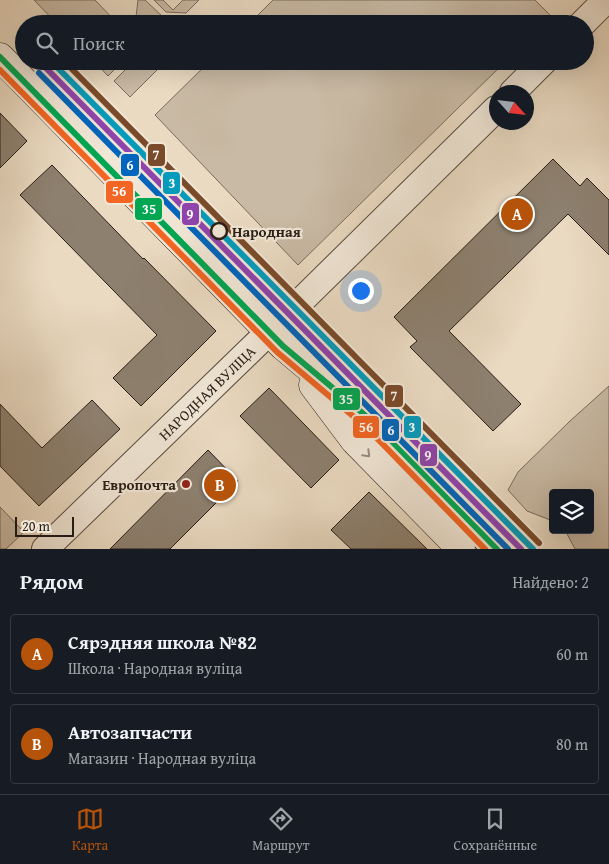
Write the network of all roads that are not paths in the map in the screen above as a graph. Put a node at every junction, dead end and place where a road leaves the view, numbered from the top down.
1 (606, 0) edge
2 (591, 15) edge
3 (0, 57) edge
4 (535, 70) edge
5 (520, 85) edge
6 (489, 116) edge
7 (276, 339) junction
8 (45, 549) edge
9 (461, 549) edge
10 (497, 549) edge

1 - 2 street
3 - 7 main road
4 - 5 street
6 - 7 street, НАРОДНАЯ ВУЛІЦА
7 - 8 street, НАРОДНАЯ ВУЛІЦА
7 -> 9 main road
7 - 10 main road

